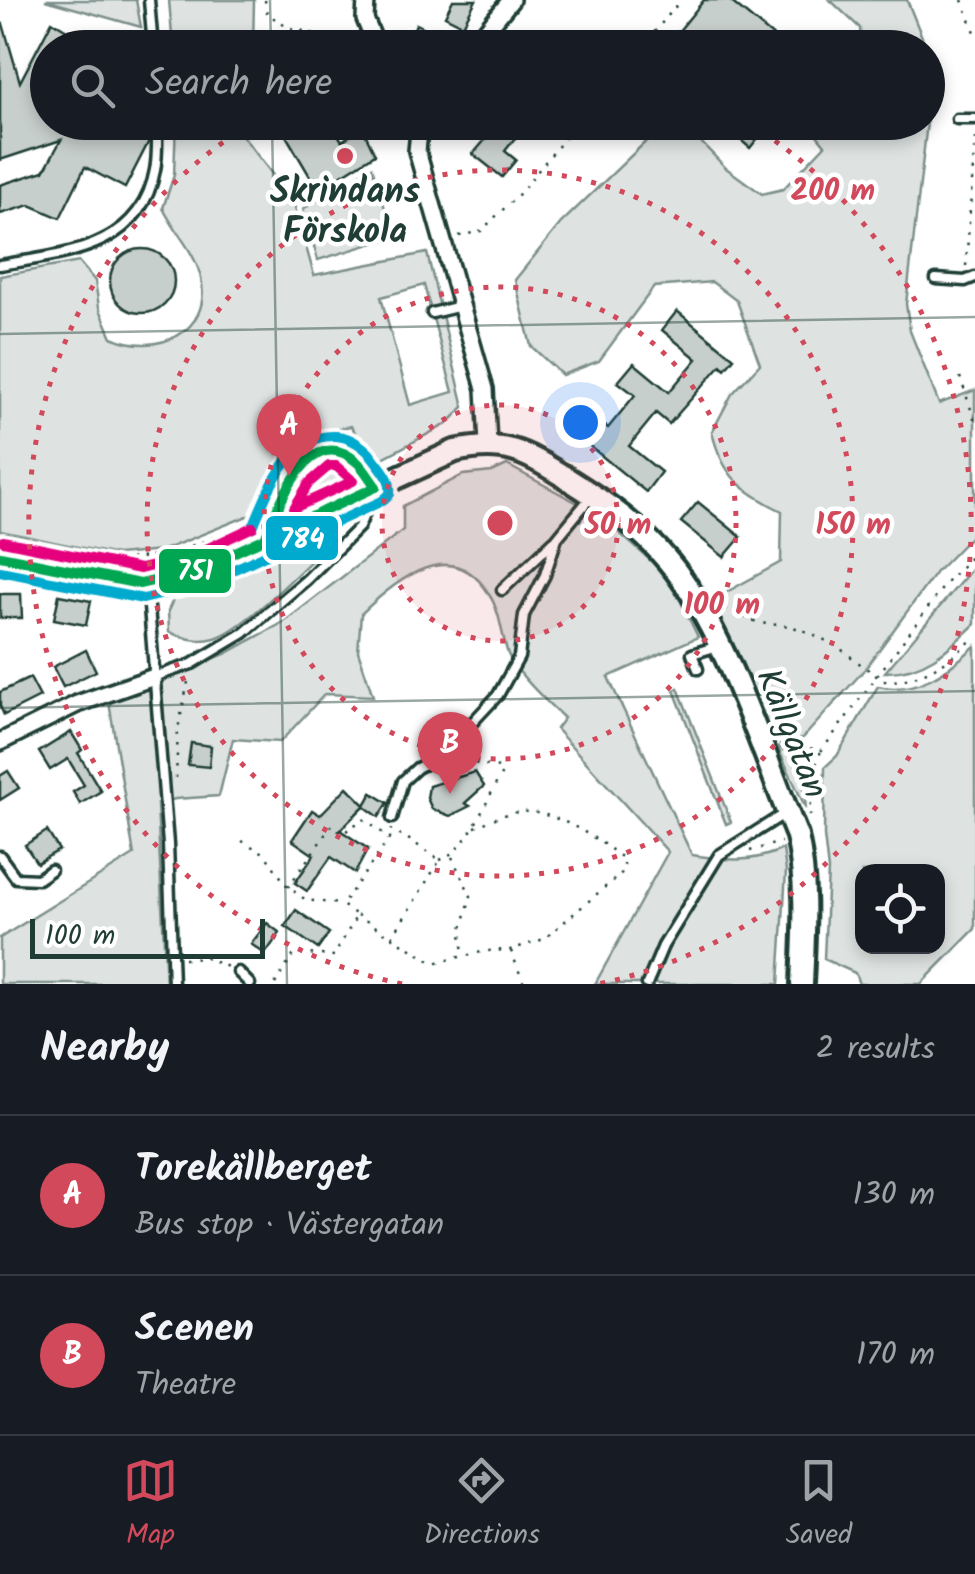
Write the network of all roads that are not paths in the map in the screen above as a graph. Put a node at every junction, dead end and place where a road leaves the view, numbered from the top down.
1 (149, 0) edge
2 (366, 0) edge
3 (510, 0) edge
4 (152, 30) edge
5 (370, 30) edge
6 (486, 30) edge
7 (957, 119) dead end
8 (975, 119) edge
9 (157, 140) edge
10 (418, 140) edge
11 (0, 265) edge
12 (936, 279) dead end
13 (970, 279) edge
14 (461, 306) junction
15 (432, 313) dead end
16 (488, 444) junction
17 (371, 479) junction
18 (594, 494) junction
19 (266, 536) junction
20 (557, 538) junction
21 (0, 556) edge
22 (140, 584) junction
23 (502, 590) dead end
24 (718, 646) junction
25 (698, 669) dead end
26 (154, 677) junction
27 (0, 742) edge
28 (787, 812) junction
29 (392, 818) road end
30 (0, 856) edge
31 (51, 870) dead end
32 (238, 972) road end
33 (173, 984) edge
34 (250, 984) edge
35 (647, 984) edge
36 (802, 984) edge

1 - 4 lane
2 - 5 street
3 - 6 street
7 - 8 lane
9 - 11 lane
10 - 14 street
12 - 13 lane
14 - 15 lane
14 - 16 street
16 - 17 street
16 - 18 street, Källgatan
17 - 19 street
17 - 19 lane
17 - 26 lane
18 - 20 lane
18 - 24 street, Källgatan
19 - 22 street
20 - 23 lane
20 - 29 lane
21 - 22 street
22 - 26 lane
24 - 25 lane
24 - 28 street, Källgatan
26 - 27 street
26 - 33 lane
28 - 35 lane
28 - 36 street, Källgatan
30 - 31 lane
32 - 34 lane

